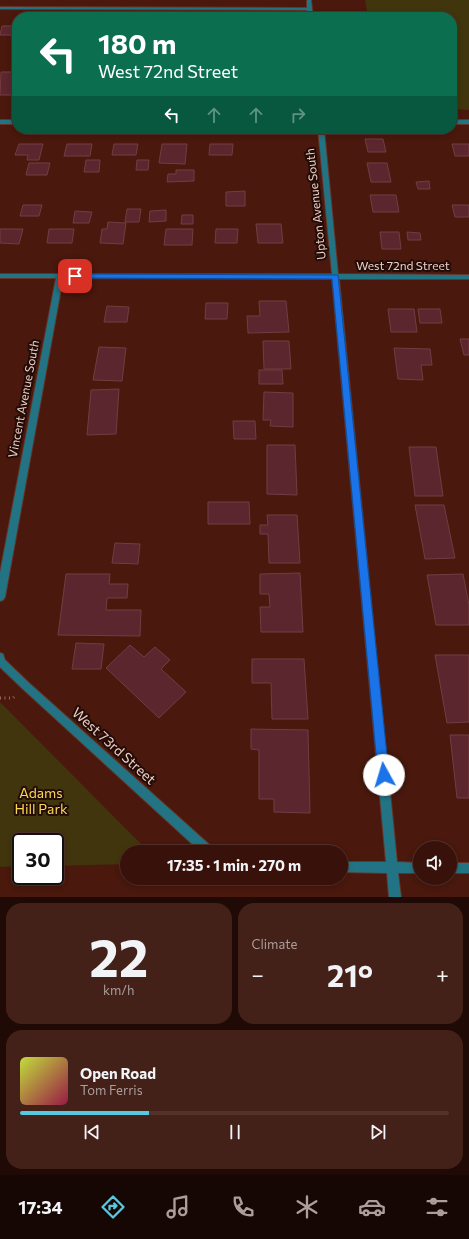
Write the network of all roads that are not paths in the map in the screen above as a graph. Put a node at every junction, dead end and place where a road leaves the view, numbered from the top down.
1 (308, 0) edge
2 (0, 8) edge
3 (309, 8) junction
4 (309, 12) edge
5 (0, 122) edge
6 (12, 122) edge
7 (457, 122) edge
8 (469, 122) edge
9 (321, 134) edge
10 (0, 276) edge
11 (60, 276) junction
12 (335, 277) junction
13 (469, 277) edge
14 (0, 597) edge
15 (1, 659) edge
16 (200, 845) edge
17 (348, 867) edge
18 (392, 868) junction
19 (413, 868) edge
20 (457, 868) edge
21 (469, 868) edge
22 (395, 897) edge

1 - 3 street
2 - 3 street
3 - 4 street
5 - 6 street
7 - 8 street
9 - 12 street, Upton Avenue South
10 - 11 street, West 72nd Street
11 - 12 street, West 72nd Street
11 - 14 street, Vincent Avenue South
12 - 13 street, West 72nd Street
12 - 18 street, Upton Avenue South
15 - 16 street, West 73rd Street
17 - 18 street
18 - 19 street
18 - 22 street, Upton Avenue South
20 - 21 street

